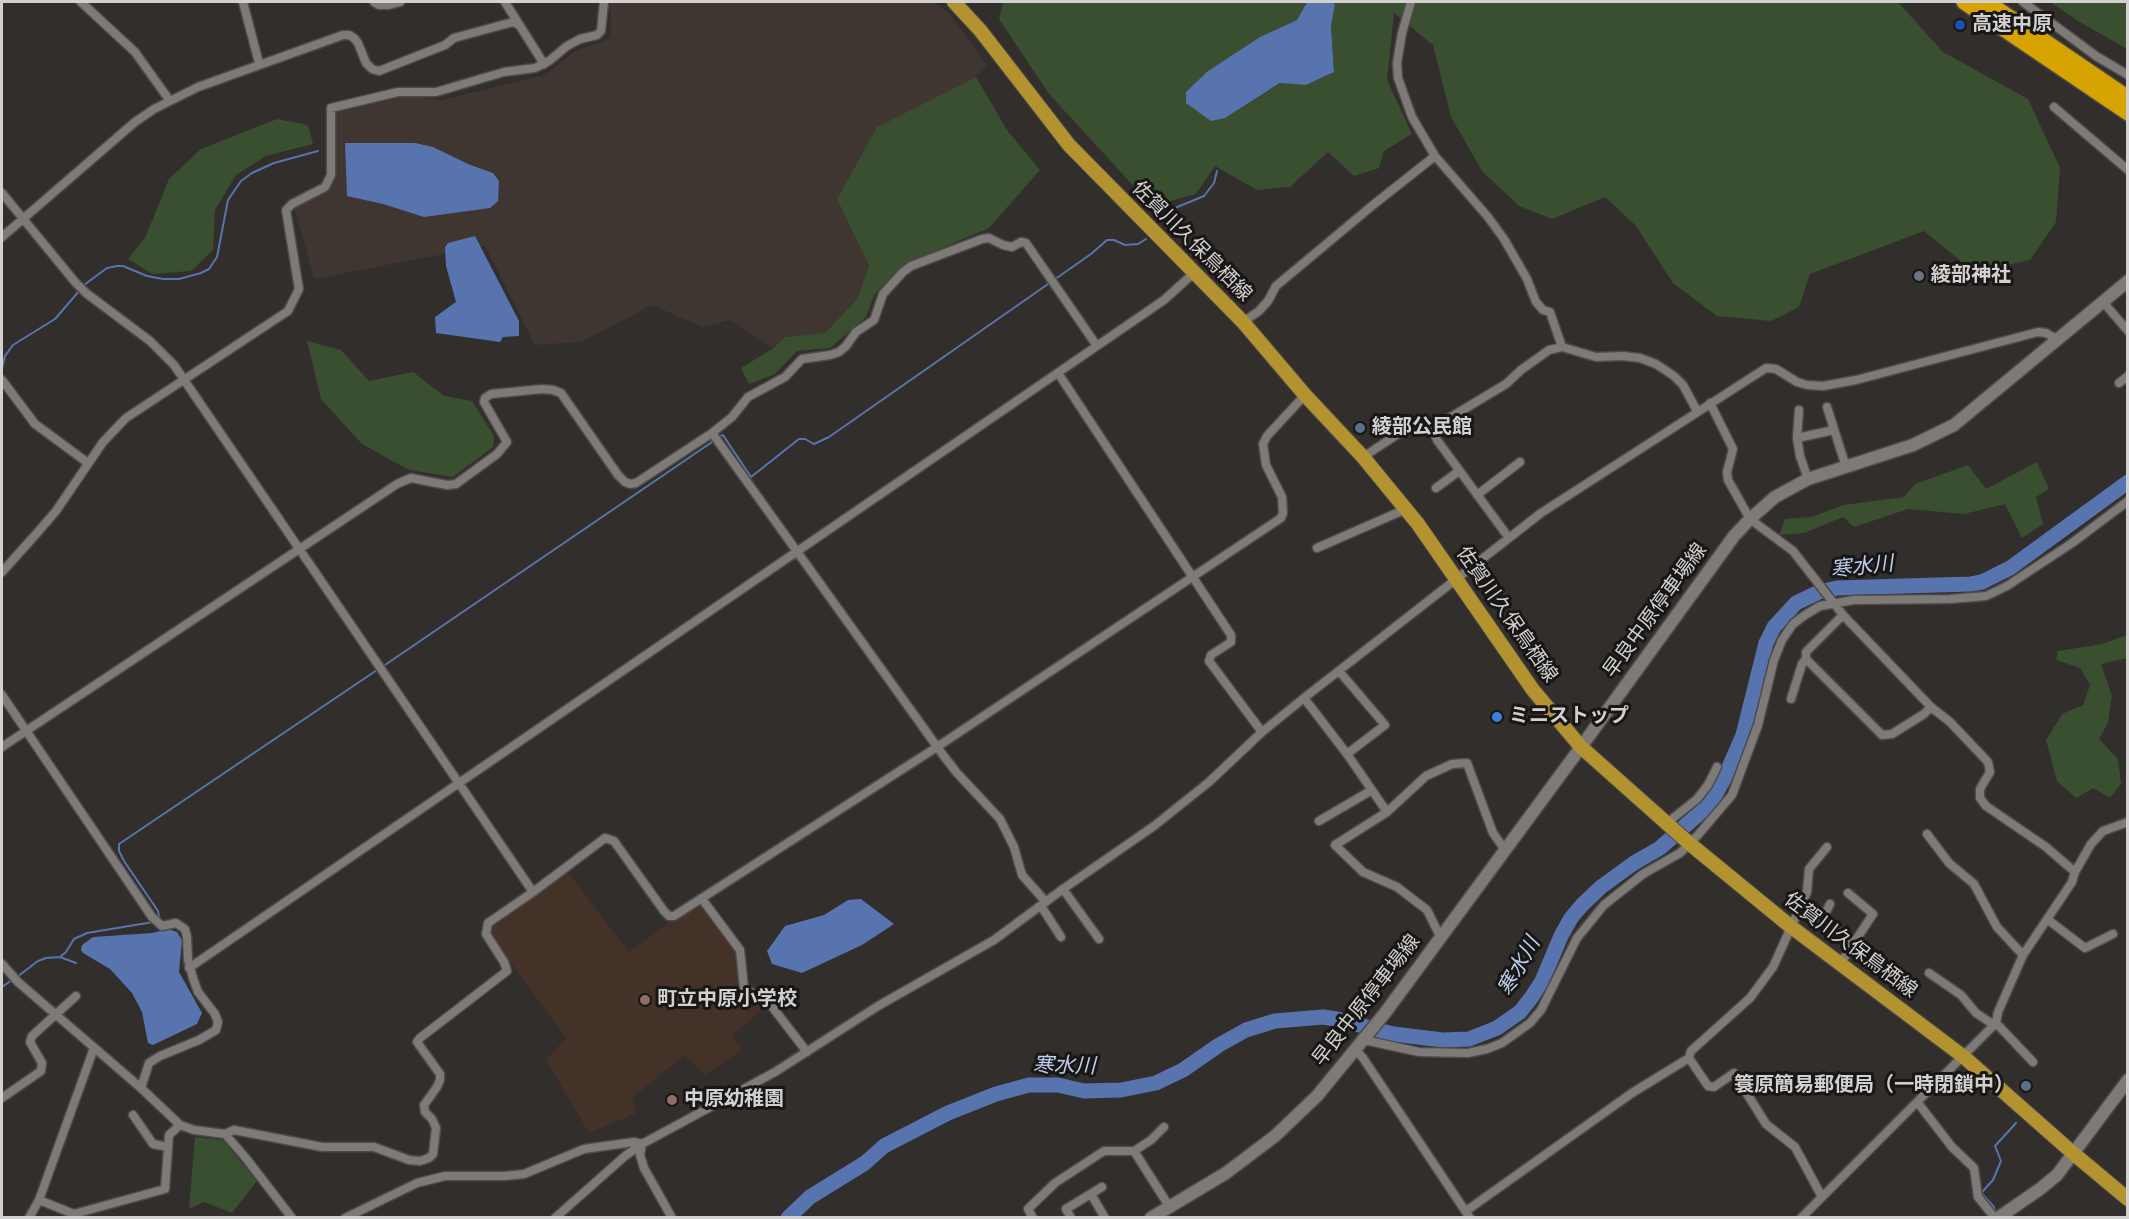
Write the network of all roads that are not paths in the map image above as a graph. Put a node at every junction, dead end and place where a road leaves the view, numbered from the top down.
1 (81, 2) edge
2 (243, 2) edge
3 (374, 2) edge
4 (400, 2) edge
5 (505, 2) edge
6 (604, 2) edge
7 (954, 2) edge
8 (1411, 2) edge
9 (1964, 2) edge
10 (1987, 2) edge
11 (2023, 2) edge
12 (519, 25) junction
13 (259, 63) junction
14 (544, 64) junction
15 (2127, 75) edge
16 (2127, 98) edge
17 (170, 101) junction
18 (2054, 107) dead end
19 (2127, 113) edge
20 (1435, 156) junction
21 (2127, 170) edge
22 (2, 193) edge
23 (22, 218) junction
24 (2, 237) edge
25 (1195, 272) junction
26 (2127, 281) edge
27 (2103, 302) junction
28 (1244, 322) junction
29 (2127, 331) edge
30 (2058, 340) junction
31 (1097, 346) junction
32 (1562, 347) junction
33 (1058, 373) junction
34 (2127, 376) edge
35 (184, 379) junction
36 (2, 380) edge
37 (2119, 383) dead end
38 (1305, 395) junction
39 (1710, 403) junction
40 (1827, 407) dead end
41 (1798, 410) dead end
42 (1697, 411) junction
43 (1433, 430) junction
44 (1834, 430) junction
45 (712, 433) junction
46 (1797, 438) junction
47 (1363, 457) junction
48 (88, 462) junction
49 (1520, 462) dead end
50 (1846, 467) junction
51 (1459, 471) junction
52 (1808, 479) junction
53 (1436, 488) dead end
54 (1477, 495) junction
55 (2127, 501) edge
56 (1406, 509) junction
57 (1750, 519) junction
58 (1509, 538) junction
59 (298, 548) junction
60 (1317, 548) dead end
61 (796, 552) junction
62 (2, 572) edge
63 (1193, 576) junction
64 (1458, 580) junction
65 (1833, 603) junction
66 (1843, 615) junction
67 (1806, 659) junction
68 (1339, 671) junction
69 (2, 695) edge
70 (1304, 698) junction
71 (1791, 699) dead end
72 (1931, 707) junction
73 (26, 732) junction
74 (1262, 732) junction
75 (2, 747) edge
76 (938, 747) junction
77 (1581, 747) junction
78 (1347, 754) junction
79 (1717, 767) dead end
80 (459, 785) junction
81 (1371, 790) junction
82 (1387, 812) junction
83 (1319, 821) dead end
84 (2127, 822) edge
85 (1667, 823) junction
86 (1927, 834) dead end
87 (1690, 844) junction
88 (1827, 847) dead end
89 (1505, 850) junction
90 (2075, 872) junction
91 (1063, 889) junction
92 (533, 892) junction
93 (1848, 893) dead end
94 (702, 899) junction
95 (1043, 904) junction
96 (1830, 904) dead end
97 (2047, 919) junction
98 (1790, 926) junction
99 (2113, 934) dead end
100 (1061, 937) dead end
101 (1441, 938) junction
102 (1099, 939) dead end
103 (1855, 942) junction
104 (2023, 955) junction
105 (2, 964) edge
106 (1840, 964) junction
107 (189, 968) junction
108 (1929, 973) dead end
109 (76, 996) dead end
110 (55, 1014) junction
111 (1996, 1023) junction
112 (1364, 1040) junction
113 (94, 1048) junction
114 (1356, 1050) junction
115 (807, 1052) junction
116 (1965, 1057) junction
117 (1689, 1058) junction
118 (2033, 1062) dead end
119 (2127, 1080) edge
120 (141, 1088) junction
121 (2, 1098) edge
122 (1918, 1103) junction
123 (133, 1115) dead end
124 (180, 1125) junction
125 (1164, 1127) dead end
126 (225, 1134) junction
127 (642, 1144) junction
128 (168, 1147) junction
129 (1134, 1151) junction
130 (2074, 1154) junction
131 (1102, 1187) dead end
132 (1091, 1194) junction
133 (1822, 1197) junction
134 (2127, 1199) edge
135 (39, 1200) junction
136 (1170, 1206) junction
137 (1468, 1214) edge
138 (1994, 1215) edge
139 (30, 1218) edge
140 (292, 1218) edge
141 (345, 1218) edge
142 (555, 1218) edge
143 (672, 1218) edge
144 (1033, 1218) edge
145 (1071, 1218) edge
146 (1105, 1218) edge
147 (1151, 1218) edge
148 (1801, 1218) edge

1 - 17 street
2 - 13 street
3 - 4 street
5 - 12 street
6 - 14 street
7 - 25 main road, 佐賀川久保鳥栖線
8 - 20 street
9 - 19 highway
10 - 16 highway
11 - 15 street
12 - 13 street
12 - 14 street
13 - 17 street
14 - 35 street
17 - 23 street
18 - 21 street
20 - 28 street
20 - 32 street
22 - 23 street
23 - 24 street
23 - 35 street
25 - 28 main road, 佐賀川久保鳥栖線
25 - 31 street
26 - 27 main road, 早良中原停車場線
27 - 29 street
27 - 30 main road, 早良中原停車場線
28 - 38 main road, 佐賀川久保鳥栖線
30 - 39 street
30 - 50 main road, 早良中原停車場線
31 - 33 street
31 - 45 street
32 - 42 street
32 - 43 street
33 - 61 street
33 - 63 street
34 - 37 street
35 - 48 street
35 - 59 street
36 - 48 street
38 - 47 main road, 佐賀川久保鳥栖線
38 - 63 street
39 - 42 street
39 - 57 street
40 - 44 street
41 - 46 street
42 - 58 street
43 - 47 street
43 - 51 street
44 - 46 street
44 - 50 street
45 - 59 street
45 - 61 street
46 - 52 street
47 - 56 main road, 佐賀川久保鳥栖線
48 - 62 street
49 - 54 street
50 - 52 main road, 早良中原停車場線
51 - 53 street
51 - 54 street
52 - 57 main road, 早良中原停車場線
54 - 58 street
55 - 65 street
56 - 60 street
56 - 64 main road, 佐賀川久保鳥栖線
57 - 65 street
57 - 77 main road, 早良中原停車場線
58 - 64 street
59 - 73 street
59 - 80 street
61 - 76 street
61 - 80 street
63 - 74 street
63 - 76 street
64 - 68 street
64 - 77 main road, 佐賀川久保鳥栖線
65 - 66 street
65 - 87 street
66 - 67 street
66 - 72 street
67 - 71 street
67 - 72 street
68 - 70 street
68 - 78 street
69 - 73 street
70 - 74 street
70 - 78 street
72 - 90 street
73 - 75 street
73 - 107 street
74 - 91 street
76 - 94 street
76 - 95 street
77 - 85 main road, 佐賀川久保鳥栖線
77 - 89 main road, 早良中原停車場線
78 - 81 street
79 - 85 street
80 - 92 street
80 - 107 street
81 - 82 street
81 - 83 street
82 - 89 street
82 - 101 street
84 - 90 street
85 - 87 main road, 佐賀川久保鳥栖線
86 - 104 street
87 - 98 main road, 佐賀川久保鳥栖線
87 - 112 street
88 - 98 street
89 - 101 main road, 早良中原停車場線
90 - 97 street
91 - 95 street
91 - 102 street
92 - 94 street
92 - 126 street
93 - 103 street
94 - 115 street
95 - 100 street
95 - 115 street
96 - 103 street
97 - 99 street
97 - 104 street
98 - 106 main road, 佐賀川久保鳥栖線
98 - 117 street
101 - 112 main road, 早良中原停車場線
103 - 106 street
104 - 111 street
105 - 110 street
106 - 116 main road, 佐賀川久保鳥栖線
107 - 120 street
108 - 111 street
109 - 110 street
110 - 113 street
110 - 121 street
111 - 116 street
111 - 118 street
112 - 114 main road, 早良中原停車場線
113 - 120 street
113 - 135 street
114 - 136 main road, 早良中原停車場線
114 - 137 street
115 - 127 street
116 - 122 street
116 - 130 main road, 佐賀川久保鳥栖線
117 - 133 street
117 - 137 street
119 - 130 main road
120 - 124 street
122 - 133 street
122 - 138 street
123 - 128 street
124 - 126 street
124 - 128 street
125 - 129 street
126 - 140 street
127 - 141 street
127 - 142 street
127 - 143 street
128 - 135 street
129 - 136 street
129 - 144 street
130 - 134 main road, 佐賀川久保鳥栖線
130 - 138 main road
131 - 132 street
132 - 145 street
132 - 146 street
133 - 148 street
135 - 139 street
136 - 147 main road, 早良中原停車場線

